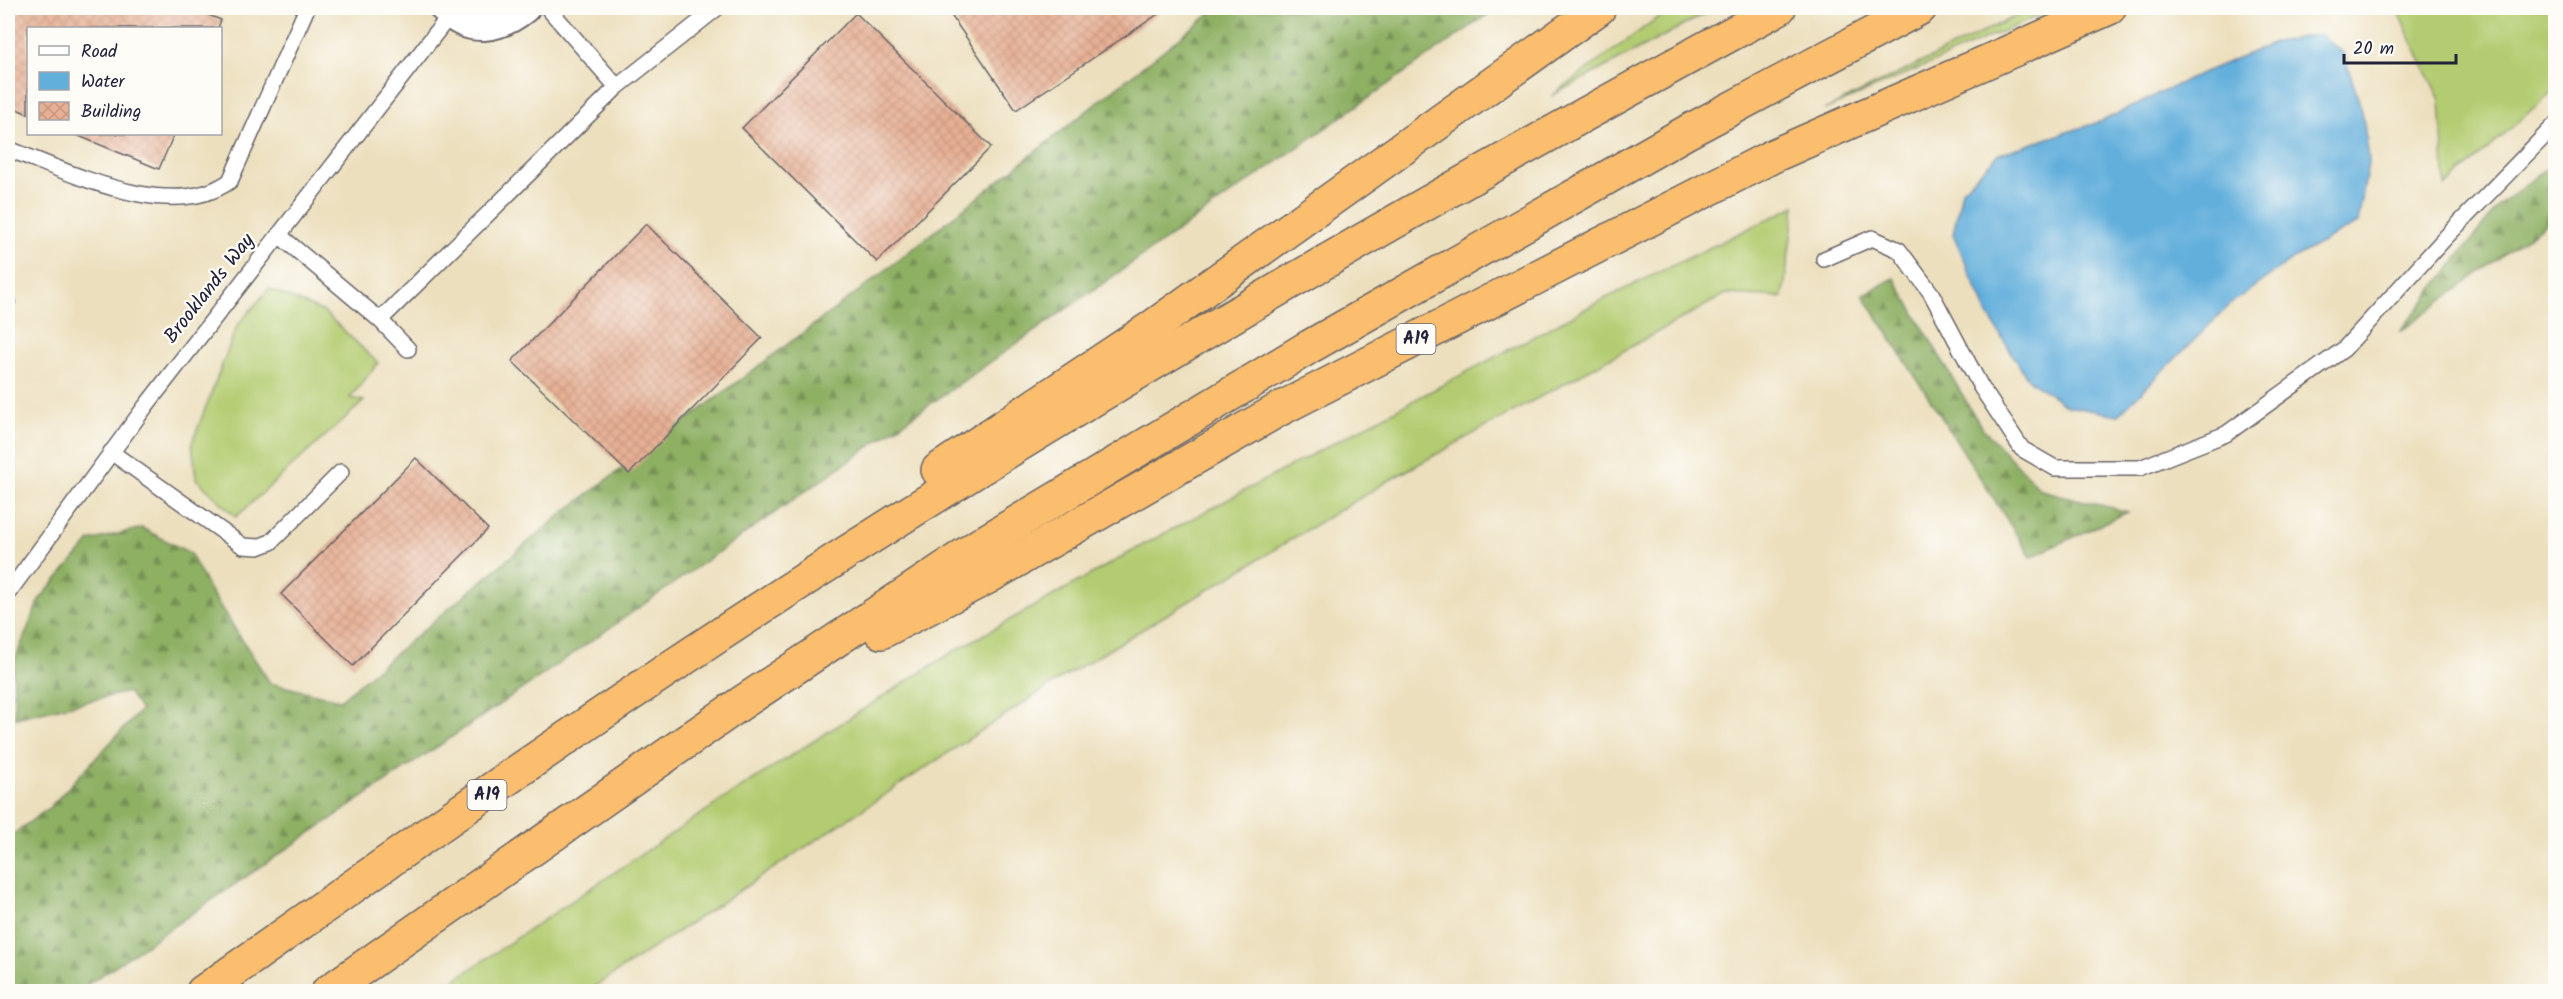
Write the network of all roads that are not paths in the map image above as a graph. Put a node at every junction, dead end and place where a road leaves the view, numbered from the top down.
1 (307, 8) edge
2 (525, 8) edge
3 (548, 8) edge
4 (717, 8) edge
5 (1599, 8) edge
6 (1779, 8) edge
7 (1920, 8) edge
8 (2109, 8) edge
9 (447, 11) edge
10 (617, 87) junction
11 (2556, 124) edge
12 (8, 149) edge
13 (279, 235) junction
14 (1824, 259) dead end
15 (380, 320) junction
16 (408, 349) dead end
17 (111, 452) junction
18 (341, 472) dead end
19 (8, 593) edge
20 (772, 601) junction
21 (740, 704) junction
22 (203, 992) edge
23 (328, 992) edge

1 - 12 lane
2 - 9 street
3 - 10 lane
4 - 10 lane
5 - 20 highway, A19
6 - 20 highway, A19
7 - 21 highway, A19
8 - 21 highway, A19
9 - 13 lane, Brooklands Way
10 - 15 lane
11 - 14 lane
13 - 15 lane
13 - 17 lane, Brooklands Way
15 - 16 lane
17 - 18 lane
17 - 19 lane, Brooklands Way
20 - 22 highway, A19
21 - 23 highway, A19

